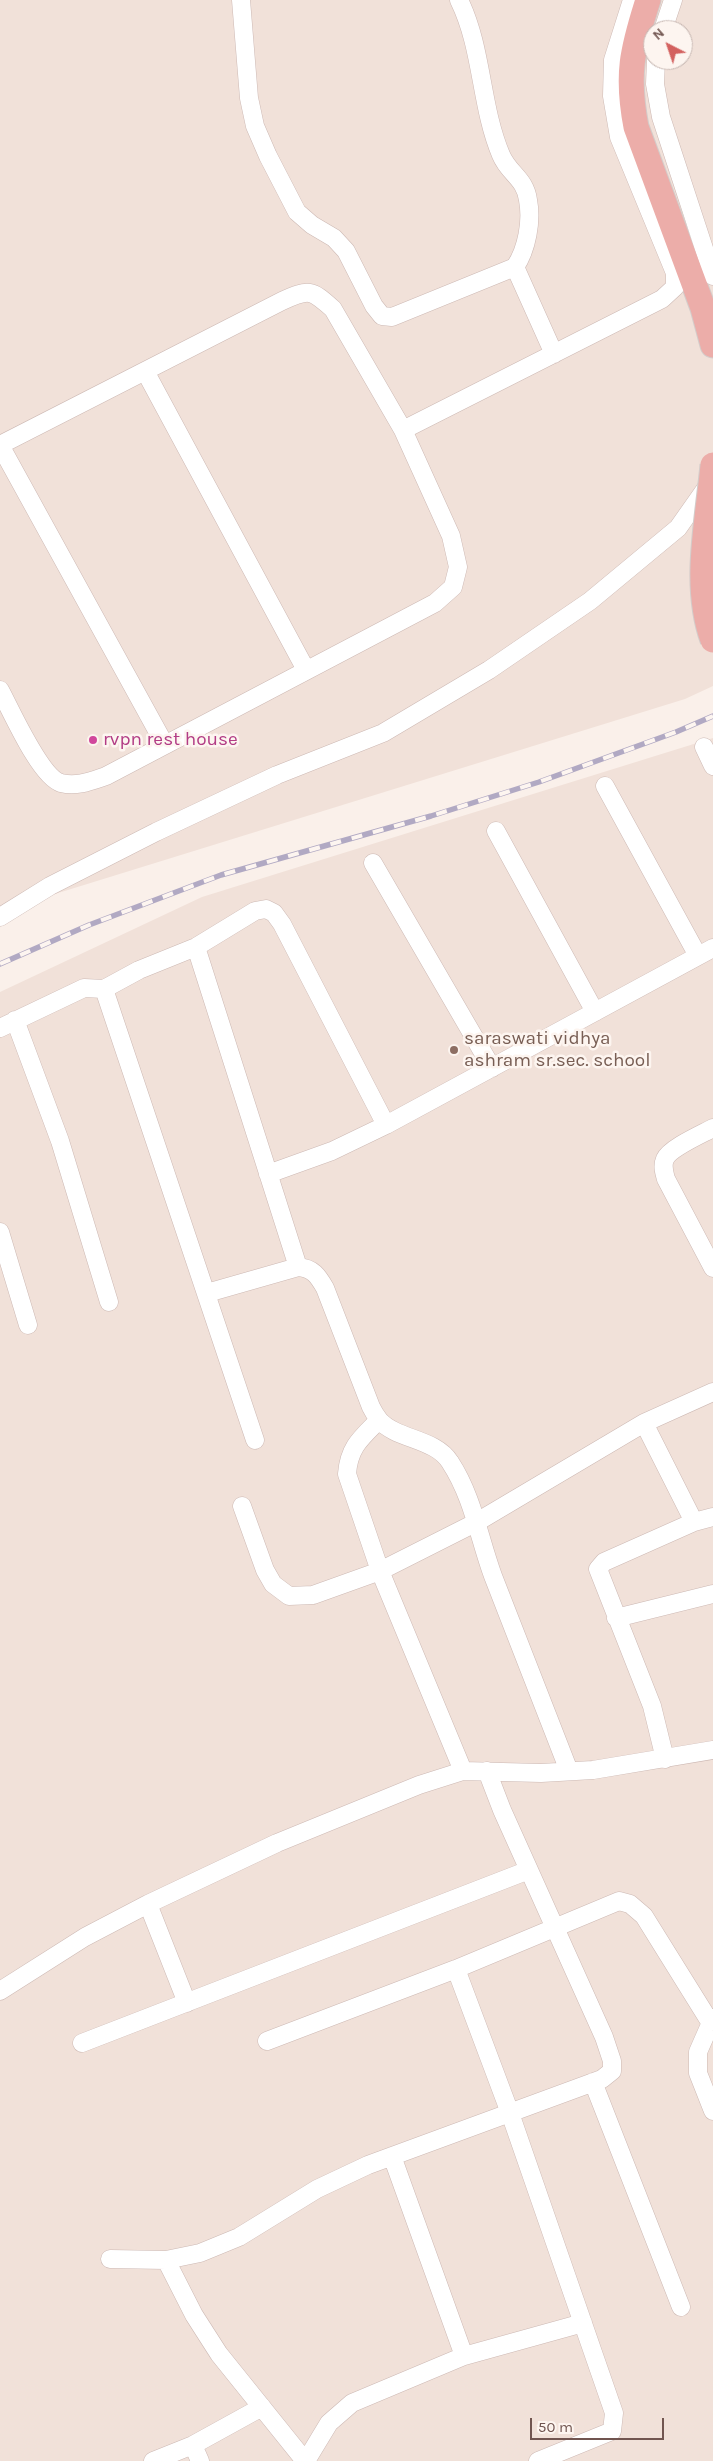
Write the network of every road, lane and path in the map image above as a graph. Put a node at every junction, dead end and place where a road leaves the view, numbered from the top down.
1 (241, 0) edge
2 (459, 0) edge
3 (632, 0) edge
4 (648, 0) edge
5 (673, 0) edge
6 (666, 20) edge
7 (656, 70) edge
8 (516, 266) junction
9 (713, 276) edge
10 (713, 345) edge
11 (554, 354) junction
12 (145, 371) junction
13 (403, 430) junction
14 (0, 445) edge
15 (713, 465) edge
16 (713, 479) edge
17 (713, 640) edge
18 (306, 670) junction
19 (0, 690) edge
20 (164, 745) junction
21 (704, 747) dead end
22 (713, 766) edge
23 (605, 786) dead end
24 (496, 831) dead end
25 (373, 863) dead end
26 (0, 917) edge
27 (196, 947) junction
28 (705, 952) edge
29 (104, 989) junction
30 (594, 1012) junction
31 (8, 1024) edge
32 (492, 1068) junction
33 (386, 1125) junction
34 (713, 1128) edge
35 (268, 1174) junction
36 (0, 1232) edge
37 (298, 1267) junction
38 (713, 1268) edge
39 (207, 1293) junction
40 (109, 1302) dead end
41 (28, 1325) dead end
42 (713, 1392) edge
43 (379, 1420) junction
44 (644, 1423) junction
45 (256, 1440) dead end
46 (242, 1506) dead end
47 (713, 1517) edge
48 (477, 1522) junction
49 (694, 1522) junction
50 (380, 1571) junction
51 (713, 1594) edge
52 (616, 1618) junction
53 (713, 1750) edge
54 (665, 1759) junction
55 (463, 1771) junction
56 (487, 1771) junction
57 (569, 1771) junction
58 (529, 1870) junction
59 (148, 1904) junction
60 (554, 1927) junction
61 (456, 1969) junction
62 (0, 1990) edge
63 (187, 2003) junction
64 (711, 2020) edge
65 (267, 2041) dead end
66 (82, 2043) dead end
67 (592, 2082) junction
68 (713, 2111) edge
69 (510, 2113) junction
70 (392, 2156) junction
71 (110, 2259) dead end
72 (166, 2260) junction
73 (681, 2307) dead end
74 (583, 2323) junction
75 (464, 2356) junction
76 (262, 2407) junction
77 (196, 2453) edge
78 (153, 2461) edge
79 (306, 2461) edge
80 (538, 2461) edge

1 - 8 street
2 - 8 street
3 - 11 street
4 - 10 highway
5 - 6 street
7 - 9 street
8 - 11 street
11 - 13 street
12 - 13 street
12 - 14 street
12 - 18 street
13 - 18 street
14 - 20 street
15 - 17 highway, bridge
16 - 26 street
18 - 20 street
19 - 20 street
21 - 22 street
23 - 28 street
24 - 30 street
25 - 32 street
27 - 29 street
27 - 33 street
27 - 35 street
28 - 30 street
29 - 31 street
29 - 39 street
30 - 32 street
31 - 40 street
32 - 33 street
33 - 35 street
34 - 38 street
35 - 37 street
36 - 41 street
37 - 39 street
37 - 43 street
39 - 45 street
42 - 44 street
43 - 48 street
43 - 50 street
44 - 48 street
44 - 49 street
46 - 50 street
47 - 49 street
48 - 50 street
48 - 57 street
49 - 52 street
50 - 55 street
51 - 52 street
52 - 54 street
53 - 54 street
54 - 57 street
55 - 56 street
55 - 59 street
56 - 57 street
56 - 58 street
58 - 60 street
58 - 63 street
59 - 62 street
59 - 63 street
60 - 61 street
60 - 64 street
60 - 67 street
61 - 65 street
61 - 69 street
63 - 66 street
64 - 68 street
67 - 69 street
67 - 73 street
69 - 70 street
69 - 74 street
70 - 72 street
70 - 75 street
71 - 72 street
72 - 76 street
74 - 75 street
74 - 80 street
75 - 79 street
76 - 77 street
76 - 79 street
77 - 78 street

